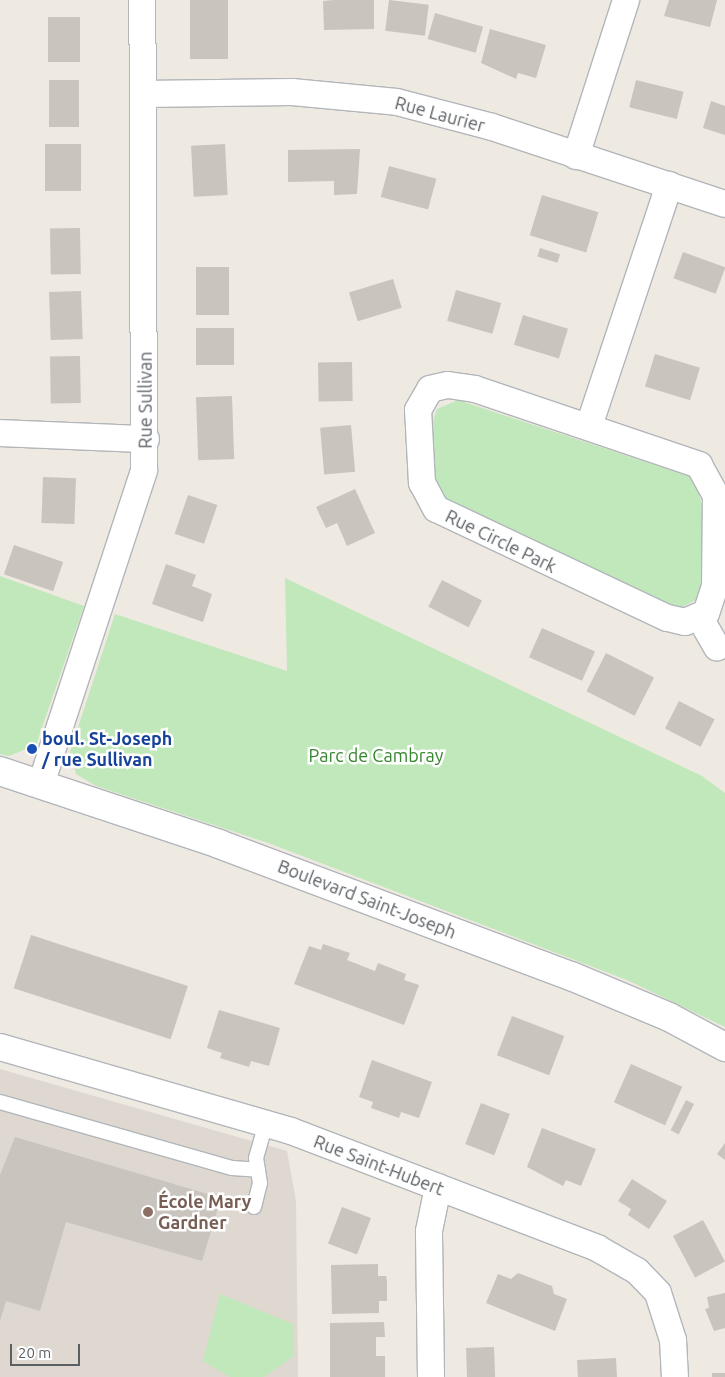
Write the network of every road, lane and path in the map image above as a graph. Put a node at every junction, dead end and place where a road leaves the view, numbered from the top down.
1 (142, 0) edge
2 (626, 0) edge
3 (143, 94) junction
4 (576, 156) junction
5 (669, 185) junction
6 (725, 204) edge
7 (589, 426) junction
8 (0, 433) edge
9 (146, 439) junction
10 (700, 618) junction
11 (716, 647) dead end
12 (0, 771) edge
13 (41, 784) junction
14 (0, 1047) edge
15 (725, 1047) edge
16 (0, 1102) edge
17 (266, 1124) junction
18 (258, 1170) junction
19 (438, 1187) junction
20 (254, 1207) dead end
21 (431, 1377) edge
22 (674, 1377) edge

1 - 3 street, Rue Sullivan
2 - 4 street
3 - 4 street, Rue Laurier
3 - 9 street, Rue Sullivan
4 - 5 street, Rue Laurier
5 - 6 street, Rue Laurier
5 - 7 street
7 - 10 street, Rue Circle Park
7 - 10 street, Rue Circle Park
8 - 9 street
9 - 13 street, Rue Sullivan
10 - 11 street
12 - 13 street, Boulevard Saint-Joseph
13 - 15 street, Boulevard Saint-Joseph
14 - 17 street, Rue Saint-Hubert
16 - 18 lane
17 - 18 lane
17 - 19 street, Rue Saint-Hubert
18 - 20 lane
19 - 21 street
19 - 22 street, Rue Saint-Hubert

